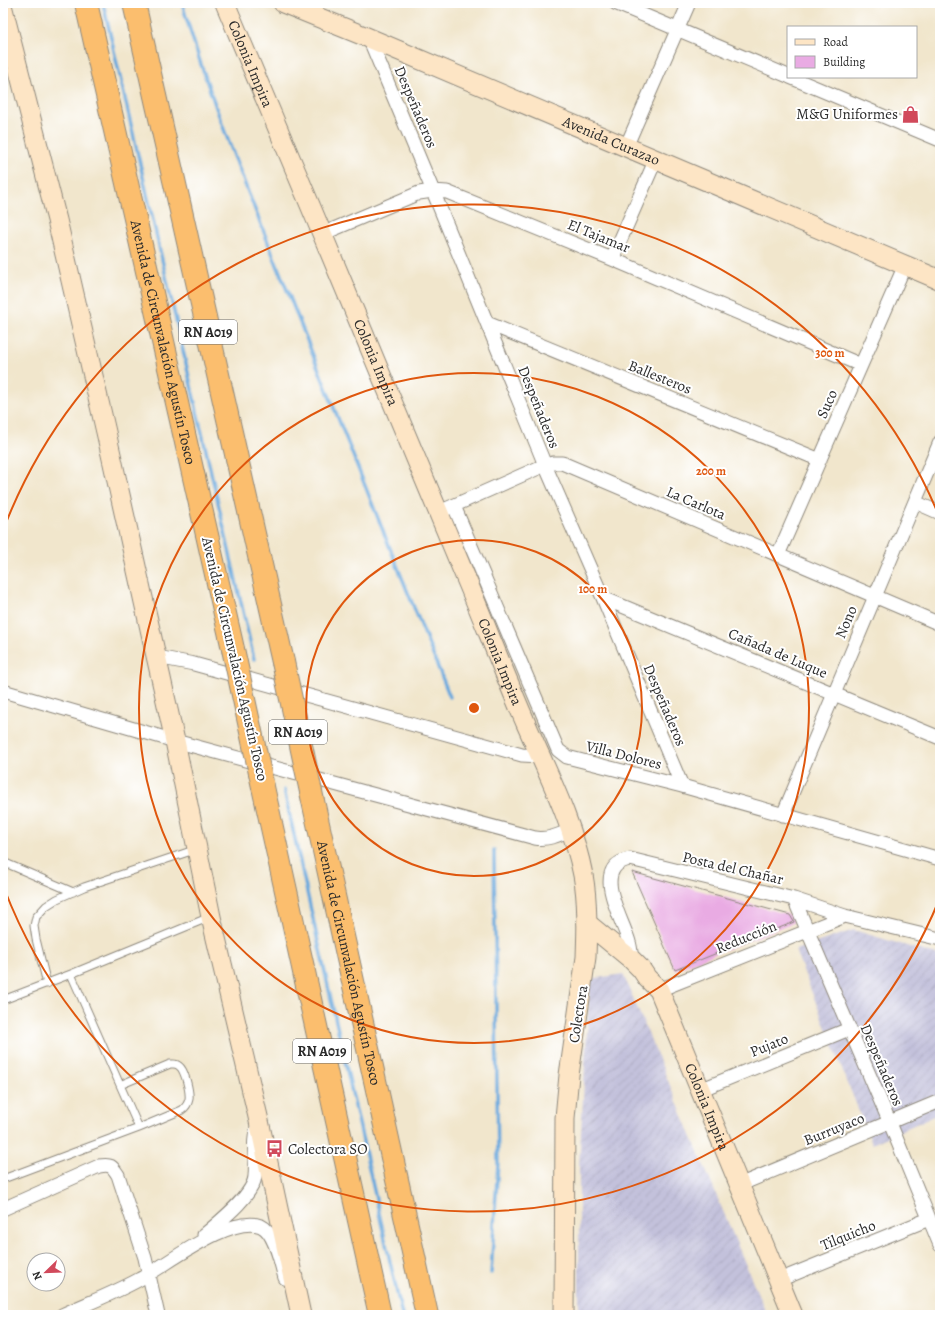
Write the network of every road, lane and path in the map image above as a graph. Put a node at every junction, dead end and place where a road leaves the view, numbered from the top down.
1 (82, 3) edge
2 (86, 3) edge
3 (134, 3) edge
4 (225, 3) edge
5 (283, 3) edge
6 (615, 3) edge
7 (689, 3) edge
8 (3, 9) edge
9 (677, 29) junction
10 (369, 38) junction
11 (96, 45) junction
12 (787, 75) edge
13 (794, 78) edge
14 (940, 140) edge
15 (626, 146) junction
16 (656, 159) junction
17 (433, 190) junction
18 (322, 234) junction
19 (612, 259) junction
20 (905, 265) junction
21 (940, 280) edge
22 (487, 323) junction
23 (861, 365) junction
24 (940, 442) edge
25 (820, 460) junction
26 (545, 465) junction
27 (914, 502) junction
28 (446, 509) junction
29 (940, 513) edge
30 (778, 555) junction
31 (874, 596) junction
32 (603, 598) junction
33 (940, 624) edge
34 (157, 657) junction
35 (3, 691) edge
36 (833, 694) junction
37 (526, 724) joint
38 (940, 738) edge
39 (175, 741) junction
40 (540, 756) junction
41 (682, 786) junction
42 (783, 815) junction
43 (570, 830) junction
44 (197, 849) junction
45 (940, 859) edge
46 (3, 862) edge
47 (73, 892) junction
48 (794, 899) junction
49 (845, 916) junction
50 (211, 917) junction
51 (587, 923) junction
52 (807, 930) junction
53 (940, 939) edge
54 (632, 960) junction
55 (71, 974) junction
56 (47, 984) junction
57 (659, 990) junction
58 (3, 1000) edge
59 (849, 1029) junction
60 (120, 1085) junction
61 (700, 1090) junction
62 (940, 1101) edge
63 (890, 1123) junction
64 (138, 1128) junction
65 (396, 1173) junction
66 (263, 1175) junction
67 (3, 1178) edge
68 (740, 1186) junction
69 (3, 1209) edge
70 (930, 1219) junction
71 (277, 1234) junction
72 (940, 1245) edge
73 (191, 1247) junction
74 (149, 1274) junction
75 (778, 1280) junction
76 (301, 1312) edge
77 (62, 1315) edge
78 (158, 1315) edge
79 (380, 1315) edge
80 (427, 1315) edge
81 (440, 1315) edge
82 (564, 1315) edge
83 (793, 1315) edge

1 - 11 highway
2 - 11 highway, Avenida de Circunvalación Agustín Tosco / RN A019
3 - 65 highway, Avenida de Circunvalación Agustín Tosco / RN A019, bridge
4 - 18 street, Colonia Impira
5 - 10 street, Avenida Curazao
6 - 9 street
7 - 9 street
8 - 34 street
9 - 12 street
9 - 15 street
10 - 15 street, Avenida Curazao
10 - 17 street, Despeñaderos
11 - 79 highway, Avenida de Circunvalación Agustín Tosco / RN A019, bridge
13 - 14 street
15 - 16 street, Avenida Curazao
16 - 19 street
16 - 20 street, Avenida Curazao
17 - 18 street, El Tajamar
17 - 19 street, El Tajamar
17 - 22 street, Despeñaderos
18 - 28 street, Colonia Impira
19 - 23 street, El Tajamar
20 - 21 street, Avenida Curazao
20 - 23 street, Suco
22 - 25 street, Ballesteros
22 - 26 street, Despeñaderos
23 - 25 street, Suco
24 - 27 street, Nono
25 - 30 street, Suco
26 - 28 street, La Carlota
26 - 30 street, La Carlota
26 - 32 street, Despeñaderos
27 - 29 street
27 - 31 street, Nono
28 - 37 street, Colonia Impira
28 - 41 street, Villa Dolores
30 - 31 street, La Carlota
31 - 33 street, La Carlota
31 - 36 street, Nono
32 - 36 street, Cañada de Luque
32 - 41 street, Despeñaderos
34 - 39 street
34 - 40 street
35 - 39 street
36 - 38 street, Cañada de Luque
36 - 42 street, Nono
37 - 40 street, Colectora
39 - 43 street
39 - 44 street
40 - 43 street, Colectora
41 - 42 street, Villa Dolores
42 - 45 street, Villa Dolores
43 - 51 street, Colectora
44 - 47 lane
44 - 50 street
46 - 47 lane
47 - 56 lane
48 - 49 street, Posta del Chañar
48 - 52 street, Despeñaderos
48 - 54 street, Posta del Chañar
49 - 52 street, Reducción
49 - 53 street, Posta del Chañar
50 - 55 lane
50 - 66 street
51 - 54 street, Colonia Impira
51 - 82 street, Colectora
52 - 57 street, Reducción
52 - 59 street, Despeñaderos
54 - 57 street, Colonia Impira
55 - 56 lane
55 - 60 lane
56 - 58 lane
57 - 61 street, Colonia Impira
59 - 61 street, Pujato
59 - 63 street, Despeñaderos
60 - 64 lane
60 - 64 lane
61 - 68 street, Colonia Impira
62 - 63 street, Burruyaco
63 - 68 street, Burruyaco
63 - 70 street, Despeñaderos
64 - 67 lane
65 - 80 highway, Avenida de Circunvalación Agustín Tosco / RN A019
65 - 81 highway
66 - 71 street
66 - 73 street
68 - 75 street, Colonia Impira
69 - 74 street
70 - 72 street, Despeñaderos
70 - 75 street, Tilquicho
71 - 73 street
71 - 76 street
73 - 74 street
74 - 77 street
74 - 78 street
75 - 83 street, Colonia Impira

